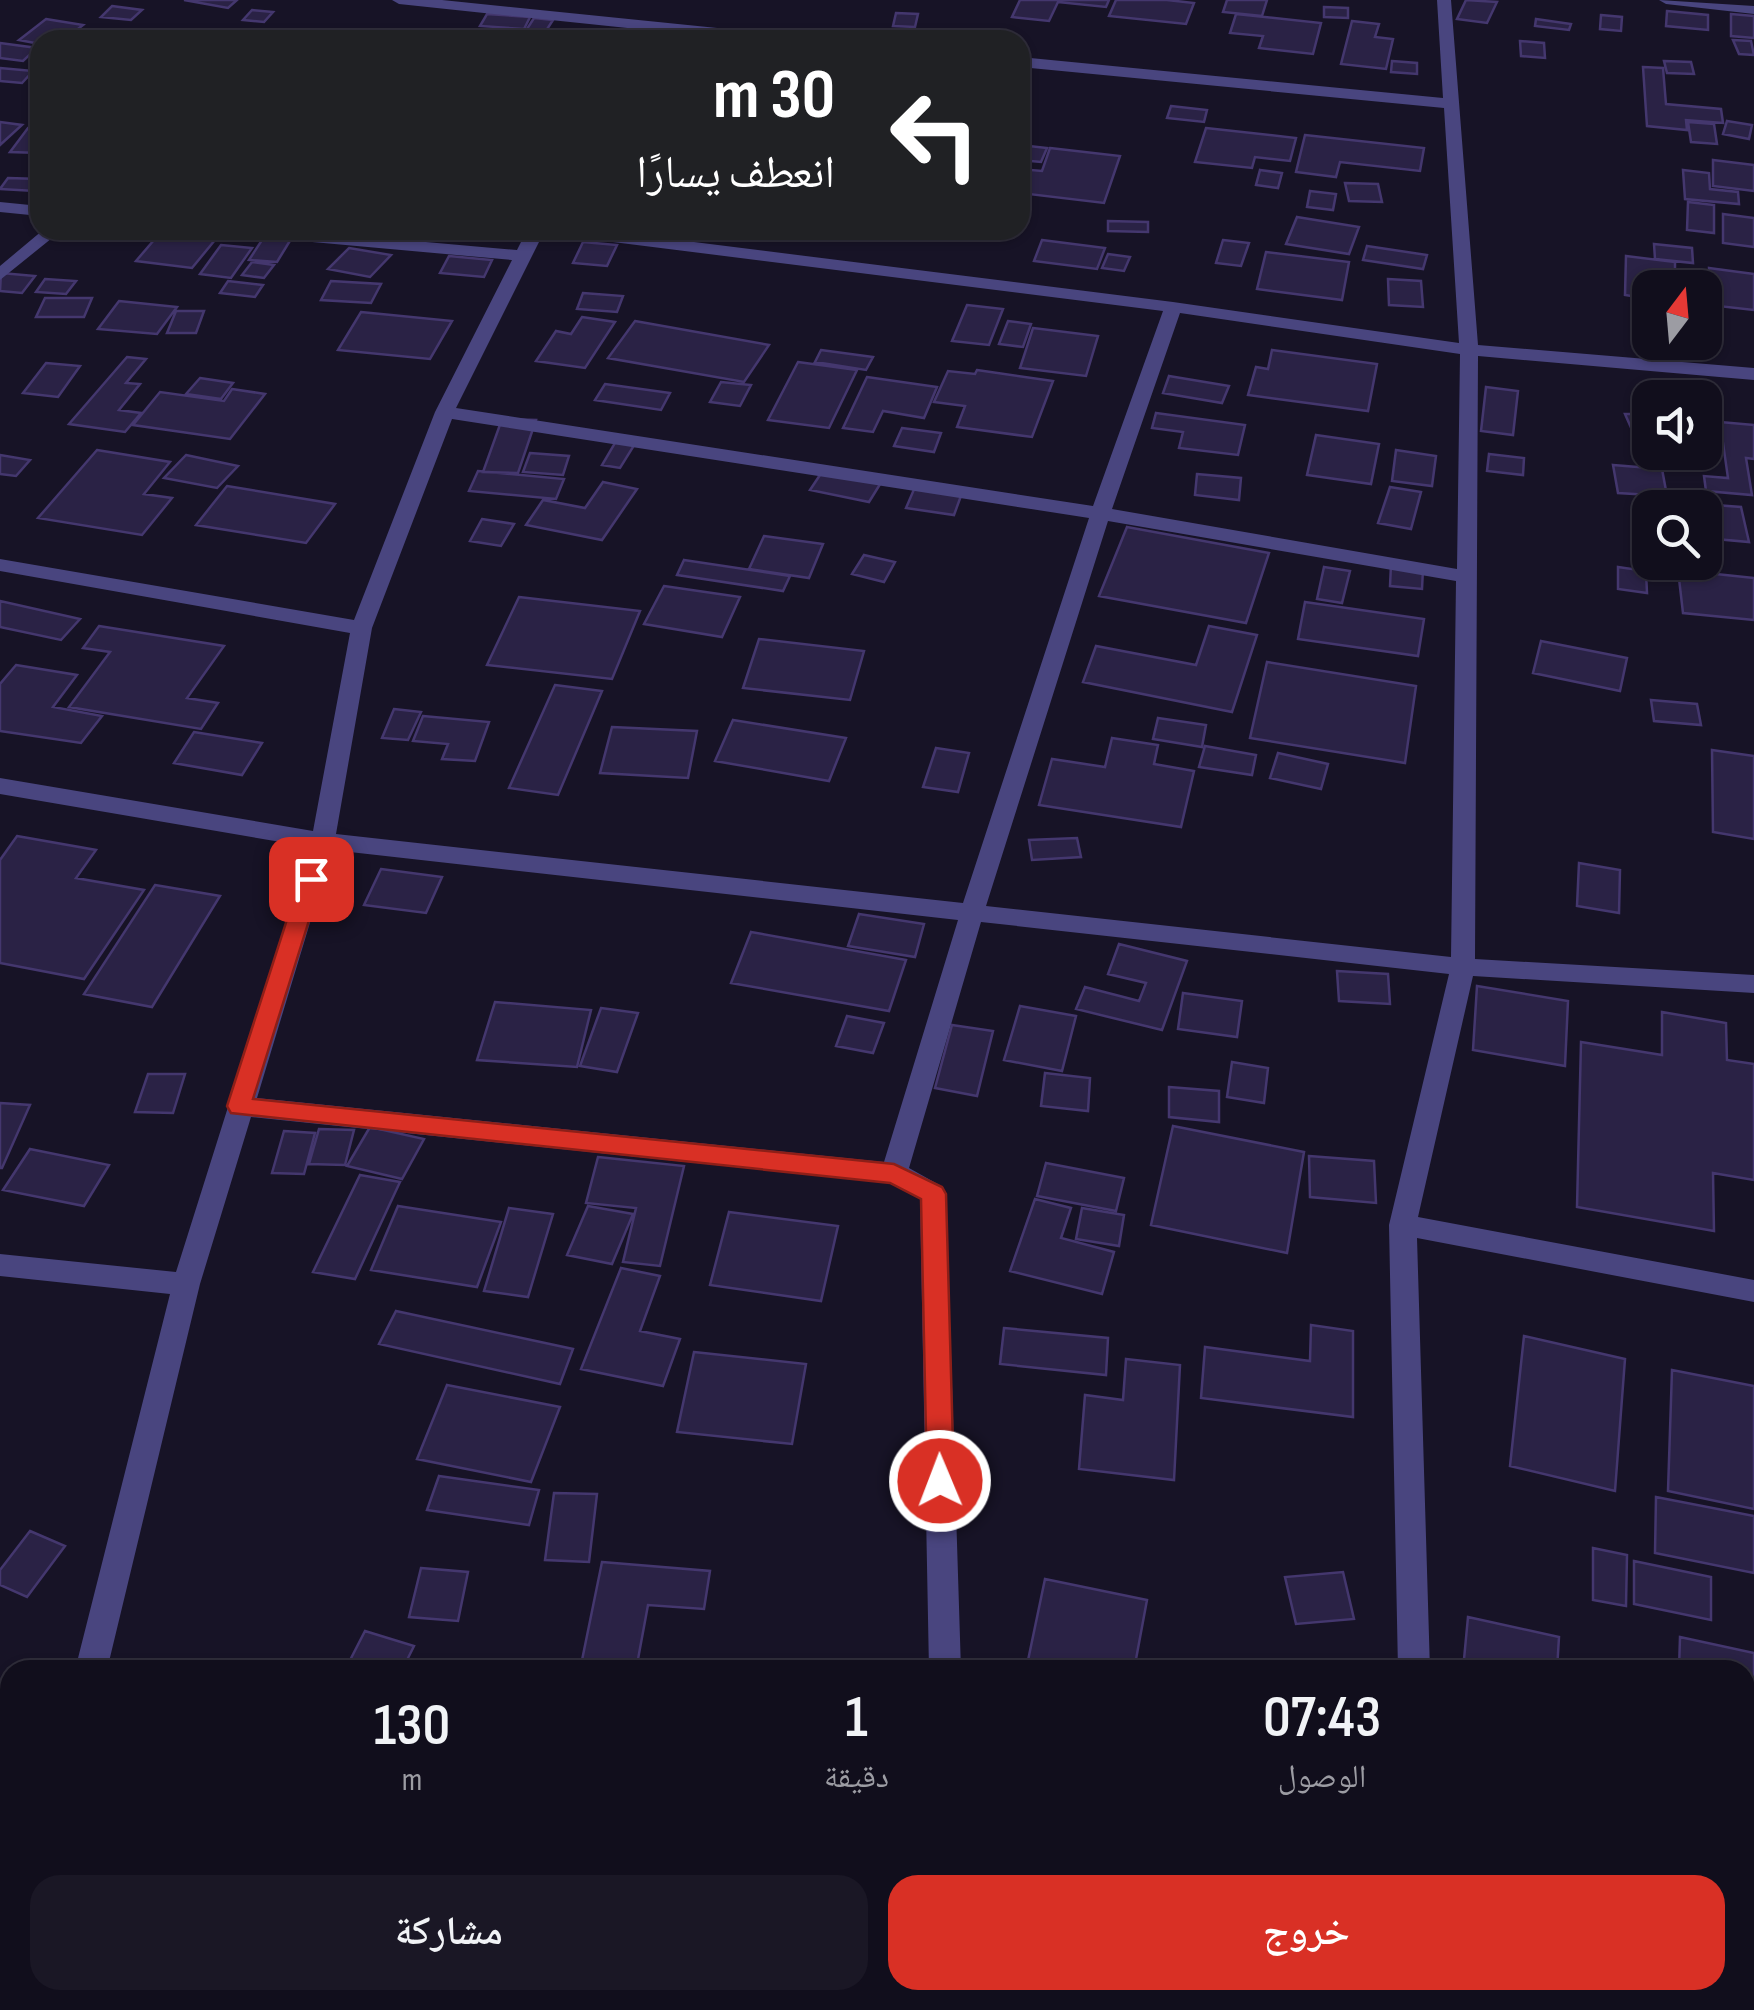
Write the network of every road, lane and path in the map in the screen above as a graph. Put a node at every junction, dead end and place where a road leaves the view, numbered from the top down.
1 (399, 0) edge
2 (1444, 0) edge
3 (1666, 0) edge
4 (1754, 10) edge
5 (635, 19) junction
6 (625, 30) edge
7 (714, 30) edge
8 (1030, 63) edge
9 (1452, 104) junction
10 (0, 207) edge
11 (30, 211) edge
12 (42, 240) edge
13 (344, 240) edge
14 (530, 240) edge
15 (637, 240) edge
16 (520, 256) junction
17 (0, 275) edge
18 (1174, 307) junction
19 (1469, 350) junction
20 (1754, 374) edge
21 (446, 412) junction
22 (1098, 513) junction
23 (0, 565) edge
24 (1468, 577) junction
25 (361, 628) junction
26 (0, 786) edge
27 (323, 841) junction
28 (970, 911) junction
29 (1463, 967) junction
30 (1754, 984) edge
31 (239, 1106) junction
32 (894, 1174) junction
33 (1402, 1225) junction
34 (0, 1265) edge
35 (186, 1284) junction
36 (1754, 1291) edge
37 (93, 1660) edge
38 (945, 1660) edge
39 (1414, 1660) edge

1 - 5 street
2 - 9 street
3 - 4 street
5 - 6 street
5 - 7 street
8 - 9 street
9 - 19 street
10 - 11 street
12 - 17 street
13 - 16 street
14 - 16 street
15 - 18 street
16 - 21 street
18 - 19 street
18 - 22 street
19 - 20 street
19 - 24 street
21 - 22 street
21 - 25 street
22 - 24 street
22 - 28 street
23 - 25 street
24 - 29 street
25 - 27 street
26 - 27 street
27 - 28 street
27 - 31 street
28 - 29 street
28 - 32 street
29 - 30 street
29 - 33 street
31 - 32 street
31 - 35 street
32 - 38 street
33 - 36 street
33 - 39 street
34 - 35 street
35 - 37 street

